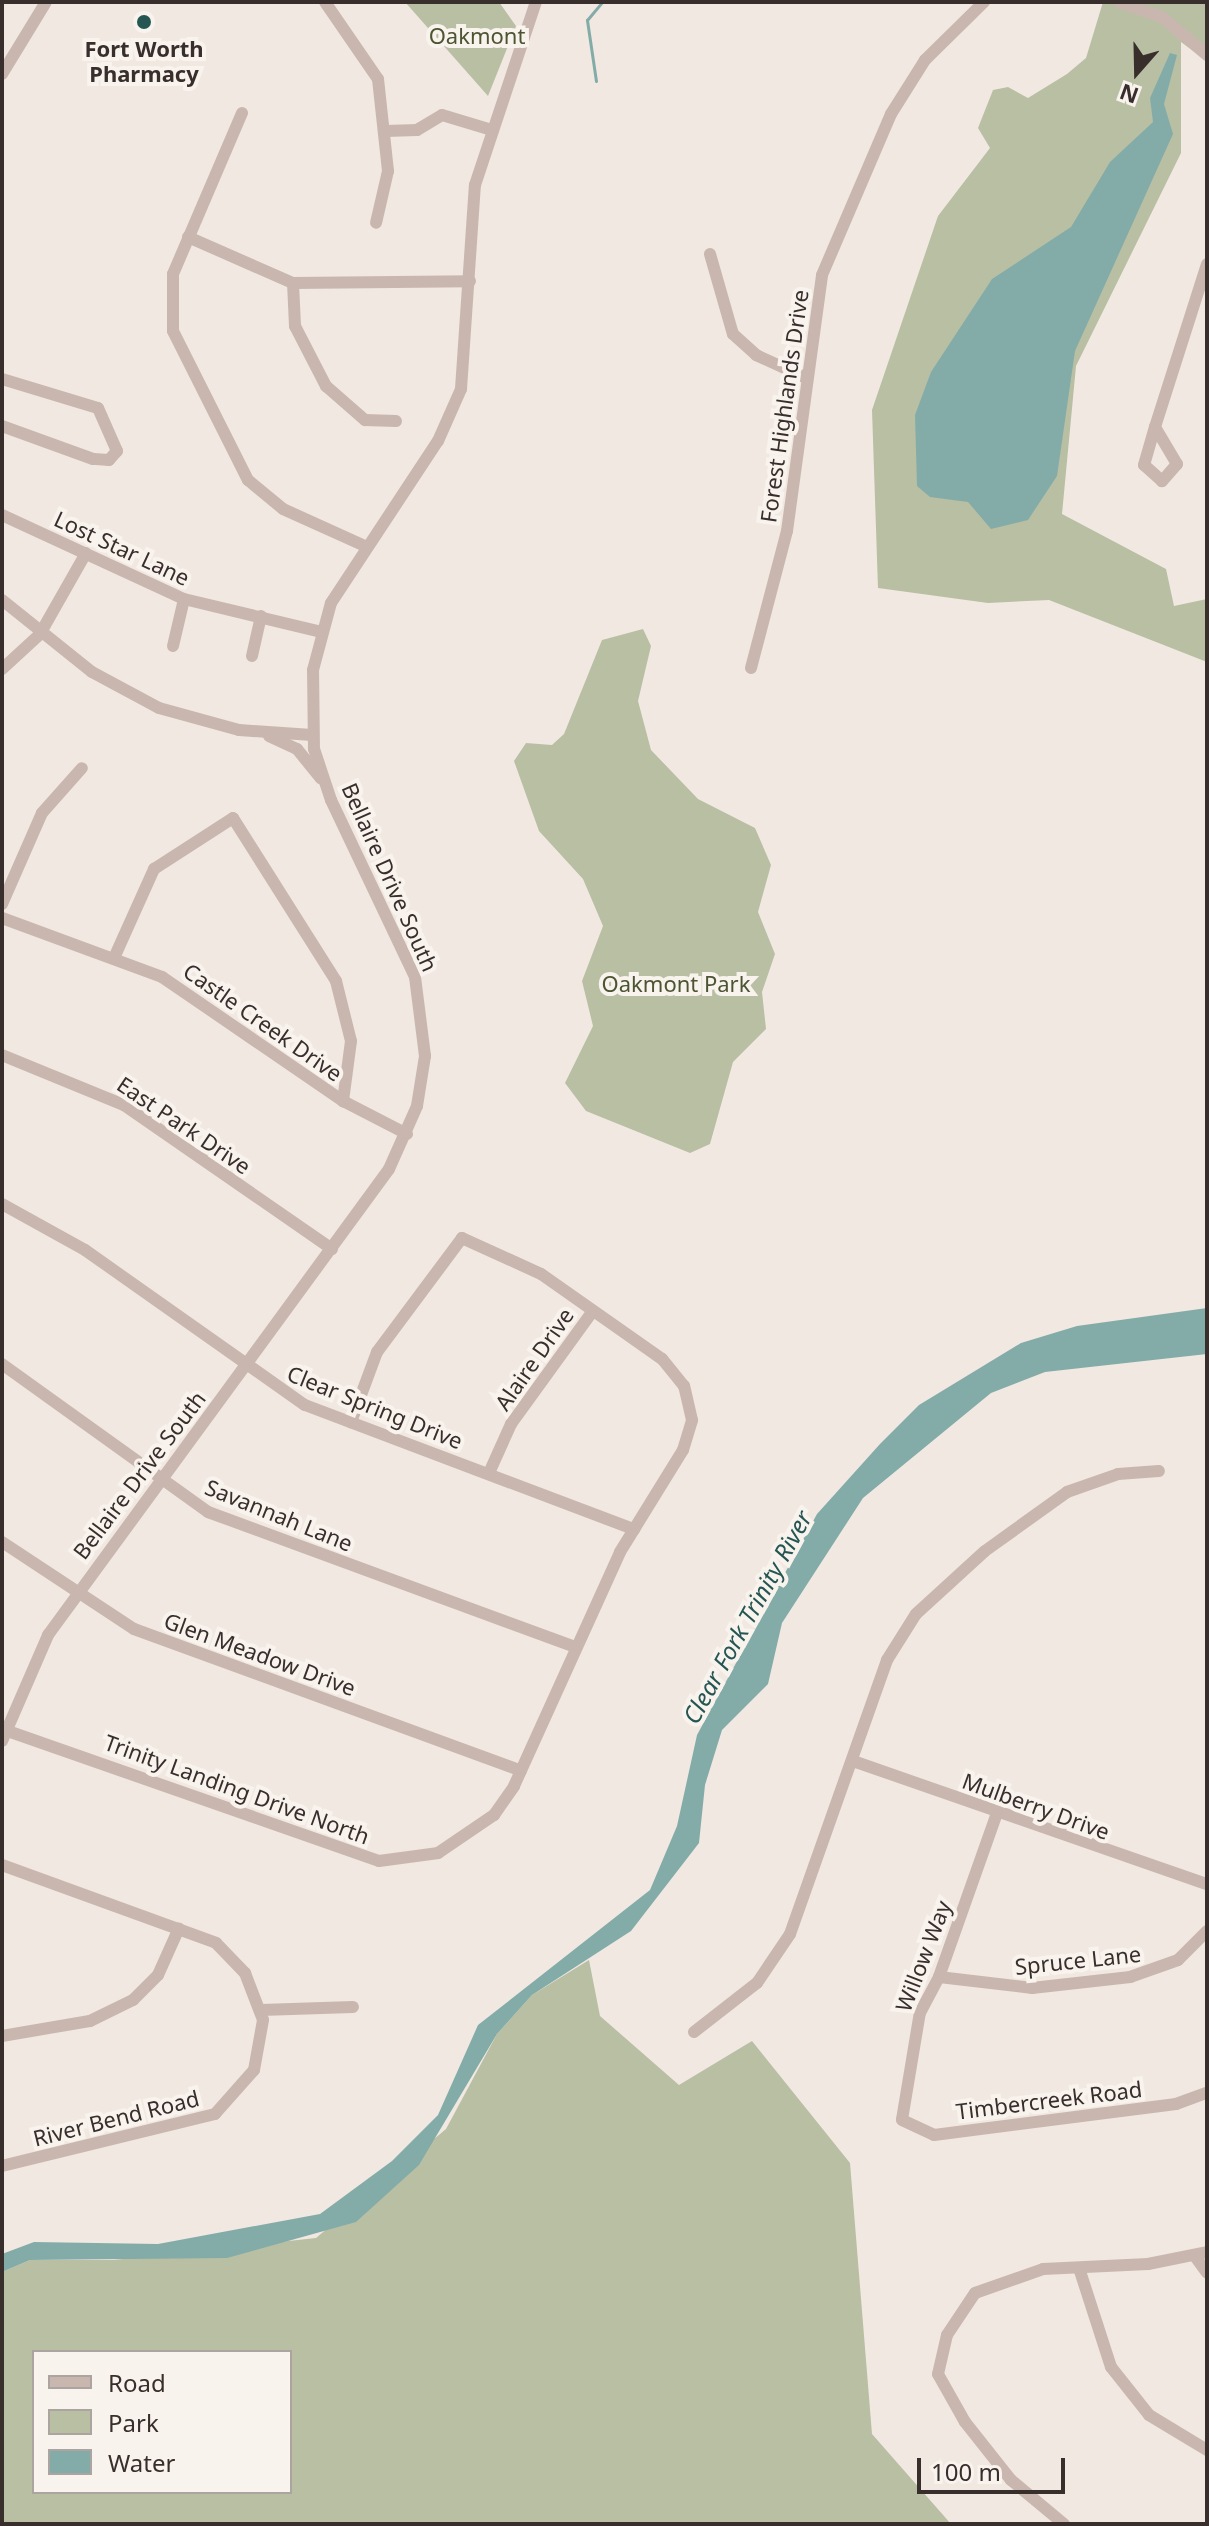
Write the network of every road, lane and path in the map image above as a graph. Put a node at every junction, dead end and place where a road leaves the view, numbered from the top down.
1 (46, 2) edge
2 (325, 2) edge
3 (536, 2) edge
4 (984, 2) edge
5 (1119, 2) edge
6 (1207, 55) edge
7 (2, 74) edge
8 (242, 113) dead end
9 (492, 130) junction
10 (386, 131) junction
11 (376, 223) dead end
12 (188, 237) junction
13 (710, 254) dead end
14 (1207, 264) edge
15 (470, 281) junction
16 (293, 283) junction
17 (804, 377) junction
18 (2, 379) edge
19 (396, 421) dead end
20 (2, 426) edge
21 (1155, 427) dead end
22 (2, 515) edge
23 (367, 547) junction
24 (86, 553) junction
25 (184, 599) junction
26 (2, 600) edge
27 (261, 616) junction
28 (321, 632) junction
29 (40, 634) junction
30 (173, 646) dead end
31 (252, 656) dead end
32 (751, 668) dead end
33 (2, 669) edge
34 (263, 732) junction
35 (312, 735) junction
36 (82, 768) dead end
37 (326, 785) junction
38 (2, 904) edge
39 (2, 918) edge
40 (114, 958) junction
41 (2, 1055) edge
42 (343, 1101) junction
43 (407, 1134) junction
44 (2, 1204) edge
45 (332, 1249) junction
46 (592, 1312) junction
47 (2, 1364) edge
48 (245, 1367) junction
49 (351, 1422) junction
50 (1159, 1471) dead end
51 (489, 1473) junction
52 (161, 1480) junction
53 (634, 1529) junction
54 (2, 1542) edge
55 (76, 1593) junction
56 (572, 1646) junction
57 (3, 1733) edge
58 (853, 1761) junction
59 (521, 1771) junction
60 (997, 1813) junction
61 (2, 1865) edge
62 (1207, 1884) edge
63 (179, 1928) junction
64 (1207, 1931) edge
65 (939, 1977) junction
66 (353, 2007) dead end
67 (261, 2010) junction
68 (694, 2032) dead end
69 (2, 2036) edge
70 (1207, 2093) edge
71 (901, 2117) joint
72 (2, 2166) edge
73 (1200, 2253) edge
74 (1079, 2268) junction
75 (1207, 2273) edge
76 (1207, 2450) edge
77 (1064, 2524) edge

1 - 7 street
2 - 10 street
3 - 9 street, Bellaire Drive South
4 - 17 street, Forest Highlands Drive
5 - 6 street
8 - 12 street
9 - 10 street
9 - 15 street, Bellaire Drive South
10 - 11 street
12 - 16 street
12 - 23 street
13 - 17 street
14 - 21 street
15 - 16 street
15 - 23 street, Bellaire Drive South
16 - 19 street
17 - 32 street, Forest Highlands Drive
18 - 20 street
22 - 24 street, Lost Star Lane
23 - 28 street, Bellaire Drive South
24 - 25 street, Lost Star Lane
24 - 29 street
25 - 27 street, Lost Star Lane
25 - 30 street
26 - 29 street
27 - 28 street, Lost Star Lane
27 - 31 street
28 - 35 street, Bellaire Drive South
29 - 33 street
29 - 34 street
34 - 35 street
34 - 37 street
35 - 37 street, Bellaire Drive South
36 - 38 street
37 - 43 street, Bellaire Drive South
39 - 40 street, Castle Creek Drive
40 - 42 street, Castle Creek Drive
40 - 42 street
41 - 45 street, East Park Drive
42 - 43 street, Castle Creek Drive
43 - 45 street, Bellaire Drive South
44 - 48 street, Clear Spring Drive
45 - 48 street, Bellaire Drive South
46 - 49 street
46 - 51 street, Alaire Drive
46 - 53 street, Trinity Landing Drive North
47 - 52 street, Savannah Lane
48 - 49 street, Clear Spring Drive
48 - 52 street, Bellaire Drive South
49 - 51 street, Clear Spring Drive
50 - 58 street
51 - 53 street, Clear Spring Drive
52 - 55 street, Bellaire Drive South
52 - 56 street, Savannah Lane
53 - 56 street, Trinity Landing Drive North
54 - 55 street, Glen Meadow Drive
55 - 57 street, Bellaire Drive South
55 - 59 street, Glen Meadow Drive
56 - 59 street, Trinity Landing Drive North
57 - 59 street, Trinity Landing Drive North
58 - 60 street, Mulberry Drive
58 - 68 street
60 - 62 street, Mulberry Drive
60 - 65 street, Willow Way
61 - 63 street
63 - 67 street
63 - 69 street
64 - 65 street, Spruce Lane
65 - 71 street, Willow Way
66 - 67 street
67 - 72 street, River Bend Road
70 - 71 street, Timbercreek Road
73 - 74 street
73 - 75 street
74 - 76 street
74 - 77 street

